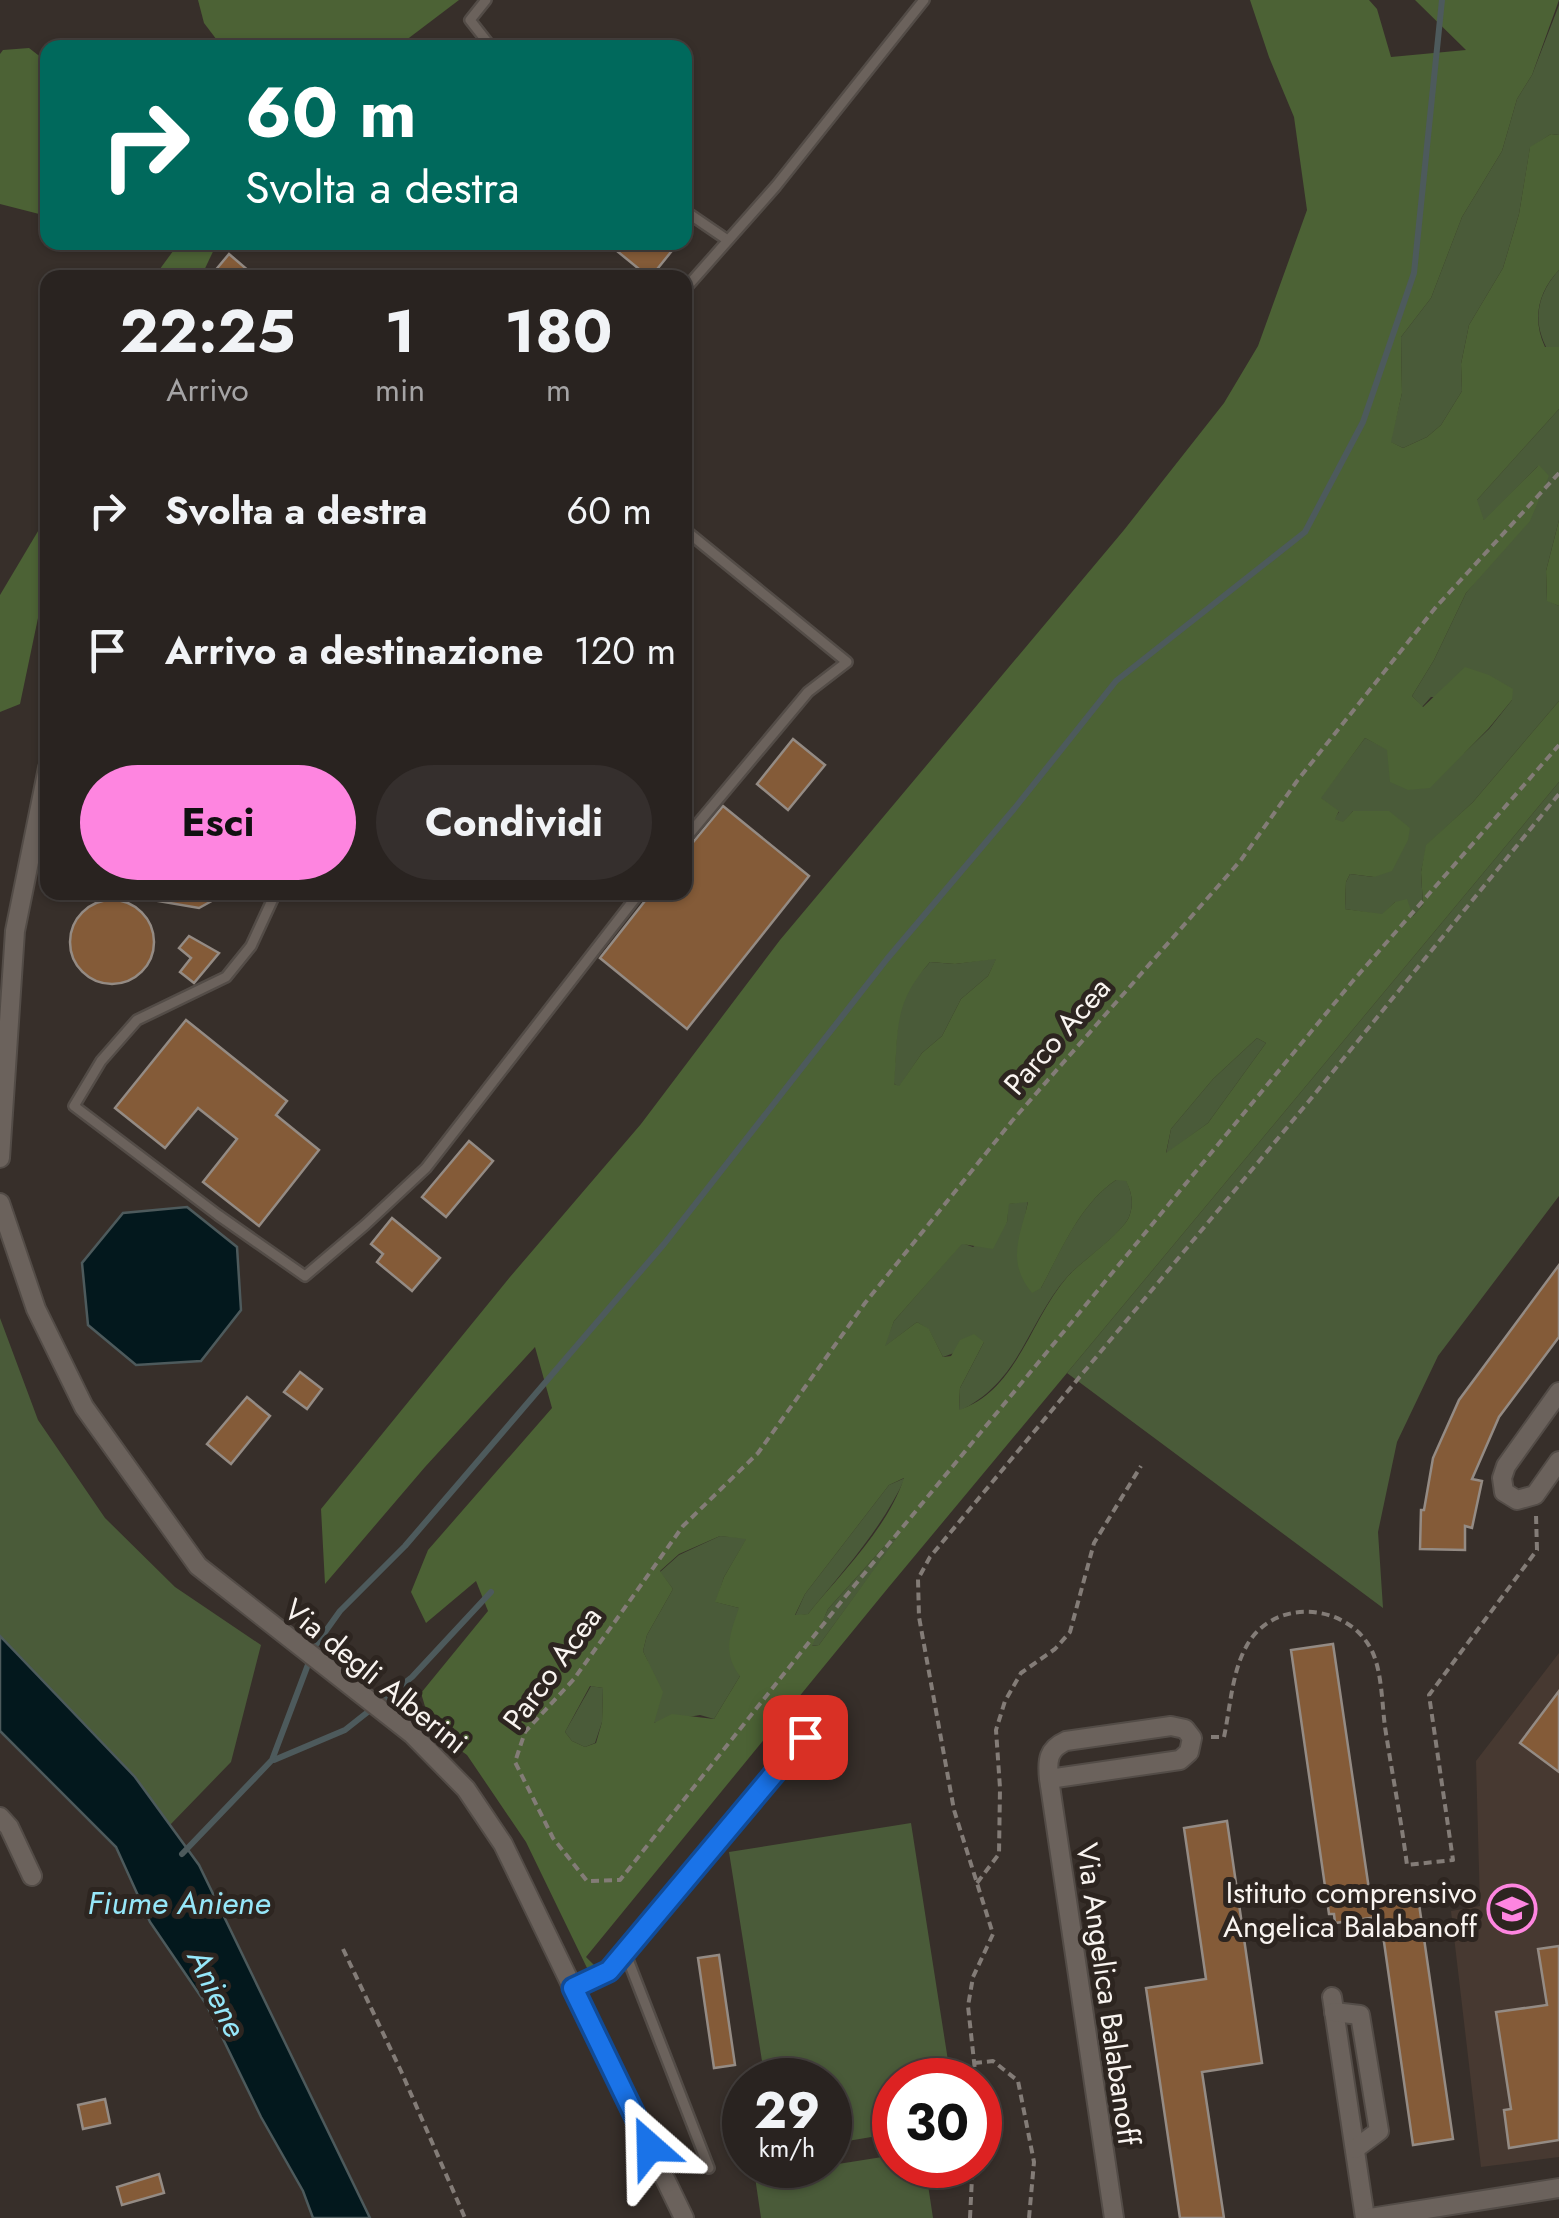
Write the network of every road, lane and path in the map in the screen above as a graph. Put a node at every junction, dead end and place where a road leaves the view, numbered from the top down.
1 (486, 0) edge
2 (924, 0) edge
3 (486, 40) edge
4 (692, 216) edge
5 (726, 239) junction
6 (692, 280) edge
7 (1559, 472) edge
8 (692, 536) edge
9 (1559, 744) edge
10 (1559, 794) edge
11 (40, 808) edge
12 (692, 831) edge
13 (272, 900) edge
14 (634, 900) edge
15 (0, 1158) edge
16 (0, 1204) edge
17 (1559, 1392) edge
18 (1559, 1461) edge
19 (1140, 1466) dead end
20 (1535, 1495) junction
21 (805, 1737) dead end
22 (1192, 1738) junction
23 (1049, 1779) junction
24 (0, 1817) edge
25 (32, 1876) dead end
26 (977, 1882) junction
27 (342, 1949) dead end
28 (625, 1952) junction
29 (573, 1988) junction
30 (974, 2058) edge
31 (1002, 2068) edge
32 (1355, 2150) junction
33 (709, 2168) dead end
34 (972, 2188) edge
35 (1559, 2188) edge
36 (465, 2218) edge
37 (684, 2218) edge
38 (970, 2218) edge
39 (1029, 2218) edge
40 (1114, 2218) edge
41 (1367, 2218) edge

1 - 3 lane
2 - 5 lane
4 - 5 lane
5 - 6 lane
7 - 9 path, Parco Acea
8 - 12 lane
10 - 26 path
11 - 15 street
13 - 14 lane
16 - 29 street, Via degli Alberini
17 - 20 street
18 - 20 street
19 - 26 path
20 - 22 path
21 - 28 lane
22 - 23 street
22 - 23 street
23 - 40 street, Via Angelica Balabanoff
24 - 25 street
26 - 30 path
27 - 36 path
28 - 29 lane
28 - 33 lane
29 - 37 street, Via degli Alberini
31 - 39 path
32 - 32 street
32 - 41 street
34 - 38 path
35 - 41 street

